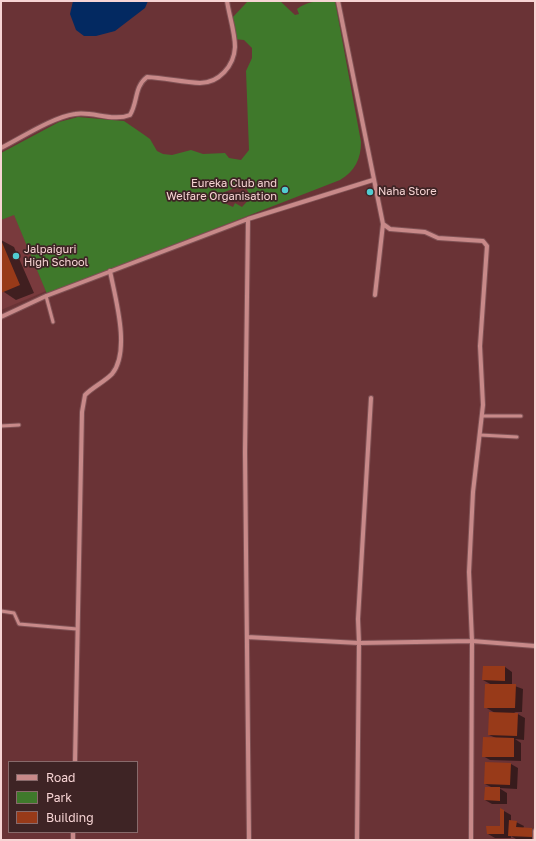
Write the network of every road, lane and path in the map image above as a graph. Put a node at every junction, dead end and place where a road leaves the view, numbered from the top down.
1 (227, 1) edge
2 (338, 1) edge
3 (1, 148) edge
4 (373, 180) junction
5 (248, 219) junction
6 (383, 224) junction
7 (110, 270) junction
8 (46, 296) junction
9 (375, 296) dead end
10 (1, 317) edge
11 (54, 322) dead end
12 (371, 398) dead end
13 (482, 416) junction
14 (521, 416) dead end
15 (19, 425) dead end
16 (1, 426) edge
17 (480, 435) junction
18 (517, 437) dead end
19 (1, 611) edge
20 (77, 629) junction
21 (247, 637) junction
22 (472, 641) junction
23 (359, 643) junction
24 (535, 646) edge
25 (75, 761) edge
26 (535, 832) edge
27 (249, 840) edge
28 (357, 840) edge
29 (471, 840) edge
30 (535, 840) edge

1 - 3 street
2 - 4 street
4 - 5 street
4 - 6 street
5 - 7 street
5 - 21 street
6 - 9 street
6 - 13 street
7 - 8 street
7 - 20 street
8 - 10 street
8 - 11 lane
12 - 23 street
13 - 14 lane
13 - 17 street
15 - 16 lane
17 - 18 lane
17 - 22 street
19 - 20 lane
20 - 25 street
21 - 23 street
21 - 27 street
22 - 23 street
22 - 24 street
22 - 29 street
23 - 28 street
26 - 30 street

